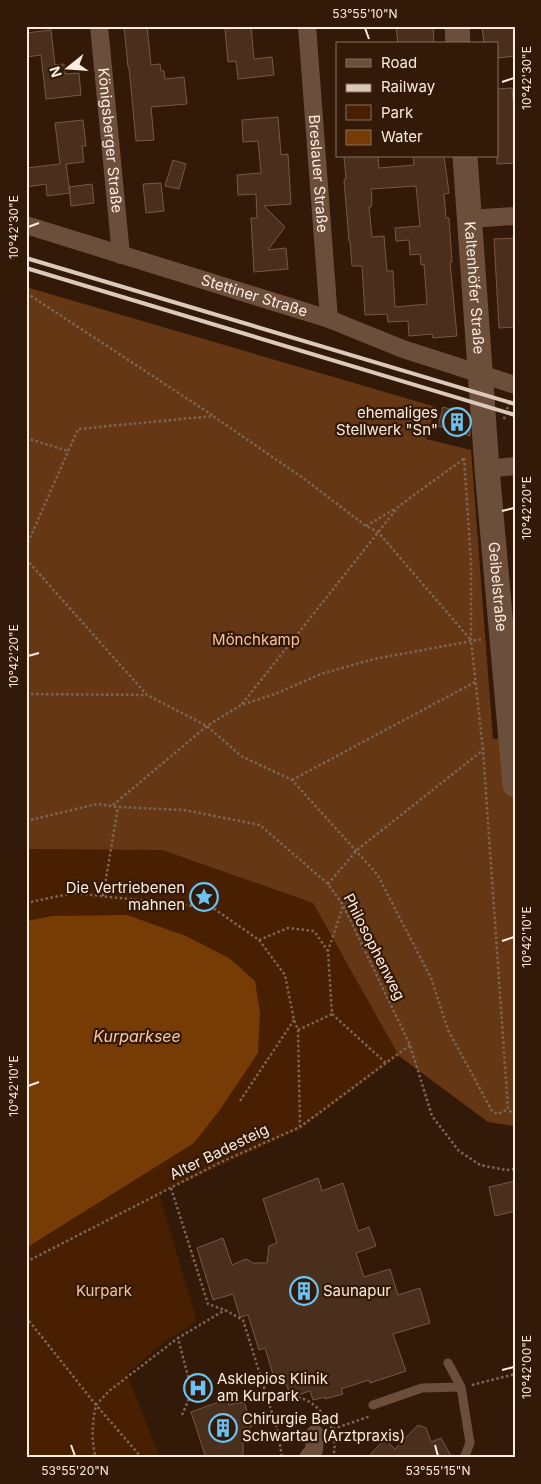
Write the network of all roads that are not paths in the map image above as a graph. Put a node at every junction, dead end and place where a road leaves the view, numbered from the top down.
1 (99, 26) edge
2 (307, 26) edge
3 (457, 26) edge
4 (458, 42) edge
5 (465, 158) edge
6 (515, 216) edge
7 (468, 219) junction
8 (26, 225) edge
9 (121, 256) junction
10 (329, 319) junction
11 (480, 374) junction
12 (513, 390) edge
13 (493, 423) joint
14 (479, 462) junction
15 (515, 466) edge
16 (515, 785) edge
17 (448, 1363) dead end
18 (461, 1387) junction
19 (373, 1405) road end
20 (320, 1432) road end
21 (308, 1458) edge
22 (464, 1458) edge

1 - 9 street, Königsberger Straße
2 - 10 street, Breslauer Straße
3 - 4 street
5 - 7 street, Kaltenhöfer Straße
6 - 7 street
7 - 11 street, Kaltenhöfer Straße
8 - 9 street, Stettiner Straße
9 - 10 street, Stettiner Straße
10 - 11 street, Stettiner Straße
11 - 12 street, Stettiner Straße
11 - 13 street, Kaltenhöfer Straße
13 - 14 street, Geibelstraße
14 - 15 street
14 - 16 street, Geibelstraße
17 - 18 lane
18 - 19 lane
18 - 22 lane
20 - 21 street

